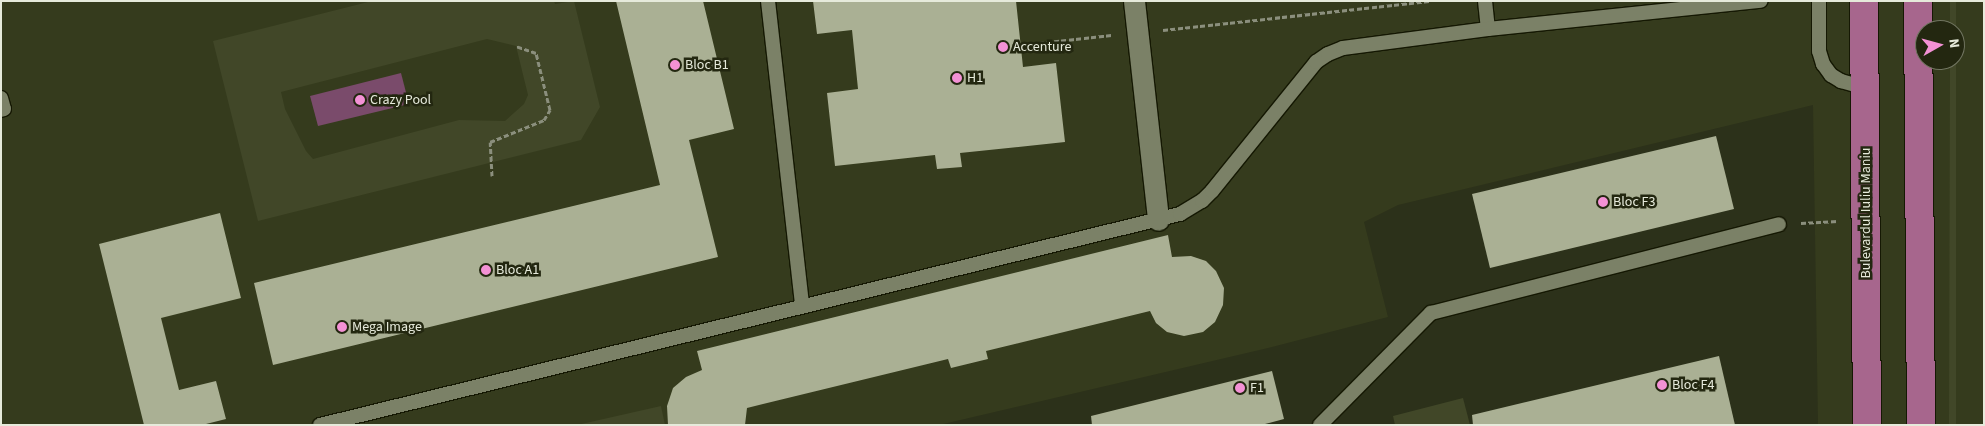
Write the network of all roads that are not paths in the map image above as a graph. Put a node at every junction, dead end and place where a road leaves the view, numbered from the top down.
1 (768, 1) edge
2 (1134, 1) edge
3 (1485, 1) edge
4 (1761, 1) edge
5 (1819, 1) edge
6 (1864, 1) edge
7 (1918, 1) edge
8 (1488, 30) junction
9 (1865, 88) junction
10 (1, 98) edge
11 (1, 110) edge
12 (1158, 220) junction
13 (1779, 224) road end
14 (802, 306) junction
15 (320, 425) edge
16 (1320, 425) edge
17 (1867, 425) edge
18 (1921, 425) edge

1 - 14 lane
2 - 12 street
3 - 8 lane
4 - 8 lane
5 - 9 lane
6 - 9 main road, Bulevardul Iuliu Maniu
7 - 18 main road
8 - 12 lane
9 - 17 main road, Bulevardul Iuliu Maniu
10 - 11 lane
12 - 14 lane
13 - 16 lane
14 - 15 lane

